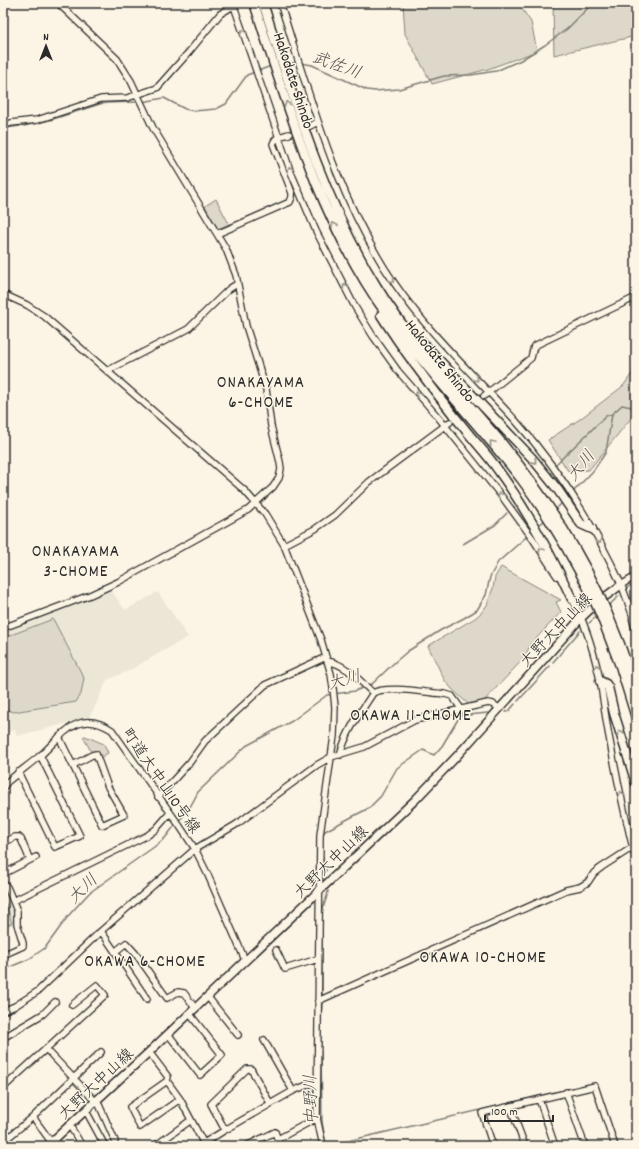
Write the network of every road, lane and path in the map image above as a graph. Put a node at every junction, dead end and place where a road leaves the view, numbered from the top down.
1 (58, 3) edge
2 (254, 3) edge
3 (263, 3) edge
4 (280, 3) edge
5 (235, 4) edge
6 (276, 55) junction
7 (281, 71) junction
8 (138, 97) junction
9 (318, 122) junction
10 (3, 126) edge
11 (310, 126) dead end
12 (289, 134) dead end
13 (278, 137) junction
14 (217, 234) junction
15 (342, 242) junction
16 (237, 284) junction
17 (377, 287) junction
18 (3, 294) edge
19 (636, 297) edge
20 (107, 371) junction
21 (486, 394) junction
22 (448, 424) junction
23 (256, 504) junction
24 (544, 504) junction
25 (592, 529) junction
26 (535, 535) junction
27 (284, 545) junction
28 (636, 576) edge
29 (621, 585) junction
30 (572, 599) joint
31 (604, 614) junction
32 (581, 618) junction
33 (635, 623) edge
34 (3, 628) edge
35 (327, 659) junction
36 (600, 681) junction
37 (369, 690) junction
38 (636, 690) edge
39 (499, 708) junction
40 (462, 710) junction
41 (636, 718) edge
42 (59, 737) junction
43 (40, 755) junction
44 (340, 755) junction
45 (332, 757) junction
46 (73, 765) junction
47 (18, 772) junction
48 (5, 781) edge
49 (636, 783) edge
50 (3, 788) edge
51 (158, 796) junction
52 (172, 815) junction
53 (3, 843) edge
54 (633, 847) junction
55 (194, 849) junction
56 (36, 857) dead end
57 (30, 860) junction
58 (636, 860) edge
59 (3, 874) edge
60 (3, 883) edge
61 (319, 890) junction
62 (13, 901) junction
63 (100, 931) junction
64 (276, 950) dead end
65 (115, 952) junction
66 (3, 955) edge
67 (245, 960) junction
68 (318, 960) junction
69 (207, 996) junction
70 (147, 999) dead end
71 (318, 1001) junction
72 (55, 1002) dead end
73 (72, 1005) dead end
74 (195, 1008) junction
75 (3, 1011) edge
76 (189, 1014) junction
77 (168, 1034) junction
78 (238, 1035) dead end
79 (3, 1038) edge
80 (264, 1040) dead end
81 (46, 1048) junction
82 (101, 1052) dead end
83 (149, 1052) junction
84 (74, 1078) junction
85 (167, 1080) junction
86 (317, 1081) junction
87 (3, 1088) edge
88 (293, 1091) junction
89 (566, 1092) junction
90 (180, 1099) junction
91 (538, 1099) junction
92 (97, 1101) junction
93 (270, 1103) junction
94 (510, 1106) junction
95 (86, 1111) junction
96 (33, 1117) junction
97 (317, 1118) junction
98 (191, 1120) junction
99 (70, 1126) junction
100 (224, 1130) junction
101 (278, 1139) junction
102 (115, 1140) dead end
103 (5, 1142) edge
104 (51, 1144) edge
105 (636, 1144) edge
106 (202, 1145) edge
107 (82, 1146) edge
108 (105, 1146) edge
109 (155, 1146) edge
110 (246, 1146) edge
111 (280, 1146) edge
112 (323, 1146) edge
113 (493, 1146) edge
114 (525, 1146) edge
115 (555, 1146) edge
116 (585, 1146) edge
117 (615, 1146) edge
118 (633, 1146) edge

1 - 8 street
2 - 6 highway, Hakodate Shindo
3 - 6 highway, Hakodate Shindo
4 - 9 street
5 - 8 street
13 -> 5 street
6 - 7 highway, Hakodate Shindo
15 -> 7 highway, Hakodate Shindo
7 - 17 highway, Hakodate Shindo
8 - 10 street
8 - 14 street
9 - 11 street
9 -> 21 street
12 - 13 street
13 - 14 street
22 -> 13 street
14 - 16 street
24 -> 15 highway, Hakodate Shindo
15 - 26 highway
16 - 20 street
16 - 23 street
17 - 24 highway, Hakodate Shindo
17 -> 25 highway
18 - 20 street
19 - 21 street
20 - 23 street
21 - 25 street
26 -> 22 street
22 - 27 street
23 - 27 street
23 - 34 street
24 - 31 highway, Hakodate Shindo, bridge
25 -> 29 street
30 -> 26 highway
27 - 35 street
28 - 29 street
29 - 32 main road, 大野大中山線
29 - 33 street
30 - 32 street
31 - 38 highway, Hakodate Shindo
31 - 41 highway, Hakodate Shindo
36 -> 32 street
32 - 39 main road, 大野大中山線
35 - 37 street
35 - 45 street
35 - 51 street
49 -> 36 highway
54 -> 36 street
37 - 40 street
37 - 44 street
39 - 40 street
39 - 61 main road, 大野大中山線
40 - 44 street
42 - 43 street, 町道大中山10号線
42 - 46 street
42 - 51 street, 町道大中山10号線
43 - 47 street, 町道大中山10号線
43 - 47 street
44 - 45 street
45 - 55 street
45 - 61 street
46 - 46 street
47 - 48 street, 町道大中山10号線
48 - 50 street, 町道大中山10号線
51 - 52 street, 町道大中山10号線
52 - 55 street, 町道大中山10号線
52 - 62 street
53 - 57 street
54 - 58 street
54 - 71 street
55 - 63 street
55 - 67 street, 町道大中山10号線
56 - 57 street
57 - 59 street
60 - 62 street
61 - 67 main road, 大野大中山線
61 - 68 street
62 - 66 street
63 - 65 street
63 - 75 street
64 - 68 street
65 - 70 street
65 - 74 street
67 - 69 main road, 大野大中山線
68 - 71 street
69 - 74 main road, 大野大中山線
69 - 78 street
71 - 86 street
72 - 79 street
73 - 81 street
74 - 76 main road, 大野大中山線
76 - 77 main road, 大野大中山線
76 - 77 street
77 - 83 main road, 大野大中山線
80 - 88 street
81 - 84 street
81 - 87 street
82 - 84 street
83 - 85 street
83 - 92 main road, 大野大中山線
84 - 92 street
84 - 96 street
85 - 90 street
85 - 90 street
86 - 88 street
86 - 97 street
88 - 93 street
89 - 91 street
89 - 116 street
89 - 117 street
90 - 98 street
91 - 94 street
91 - 115 street
92 - 95 main road, 大野大中山線
92 - 102 street
93 - 100 street
93 - 100 street
94 - 113 street
94 - 114 street
95 - 99 main road, 大野大中山線
95 - 108 street
96 - 103 street
96 - 104 street
97 - 101 street
97 - 112 street
98 - 106 street
98 - 109 street
99 - 104 main road, 大野大中山線
99 - 107 street
100 - 106 street
101 - 110 street
101 - 111 street
105 - 118 street

